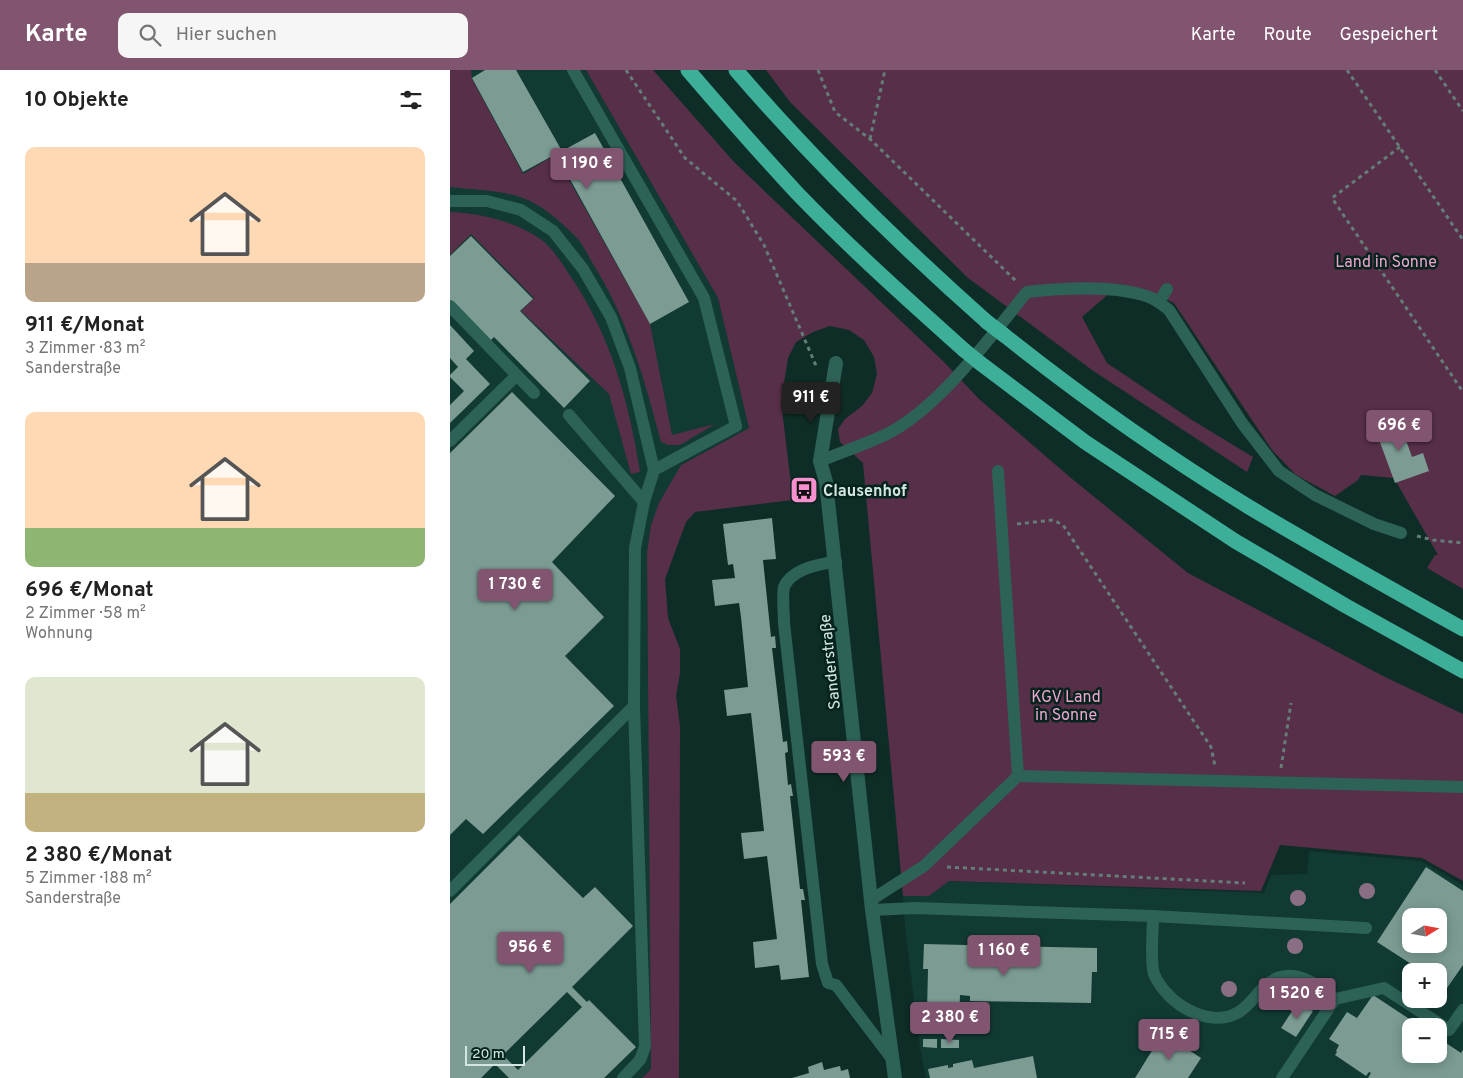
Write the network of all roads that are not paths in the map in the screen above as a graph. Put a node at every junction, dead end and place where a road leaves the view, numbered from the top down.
1 (573, 70) edge
2 (688, 70) edge
3 (736, 70) edge
4 (450, 201) edge
5 (1167, 289) dead end
6 (1159, 302) junction
7 (450, 306) edge
8 (836, 363) dead end
9 (516, 376) junction
10 (534, 393) dead end
11 (569, 415) dead end
12 (450, 441) edge
13 (820, 460) junction
14 (654, 470) junction
15 (998, 472) dead end
16 (644, 502) junction
17 (1401, 533) road end
18 (836, 561) junction
19 (1463, 629) edge
20 (1463, 670) edge
21 (634, 706) junction
22 (1018, 776) junction
23 (1463, 787) edge
24 (450, 891) edge
25 (872, 905) junction
26 (1152, 916) junction
27 (1366, 928) dead end
28 (1335, 999) junction
29 (1463, 1010) edge
30 (892, 1059) junction
31 (623, 1078) edge
32 (895, 1078) edge
33 (1282, 1078) edge

1 - 14 lane
2 - 20 highway, bridge
3 - 19 highway, bridge
4 - 14 lane
5 - 6 lane
6 - 13 lane
6 - 17 lane
7 - 9 lane
8 - 13 street, Sanderstraße
9 - 10 lane
9 - 12 lane
11 - 16 lane
13 - 18 street, Sanderstraße
14 - 16 lane
15 - 22 lane
16 - 21 lane
18 - 25 street, Sanderstraße
18 - 30 lane
21 - 24 lane
21 - 31 lane
22 - 23 lane
22 - 25 lane
25 - 26 lane
25 - 30 street, Sanderstraße
26 - 27 lane
26 - 28 lane
28 - 29 lane
28 - 33 lane
30 - 32 street, Sanderstraße

